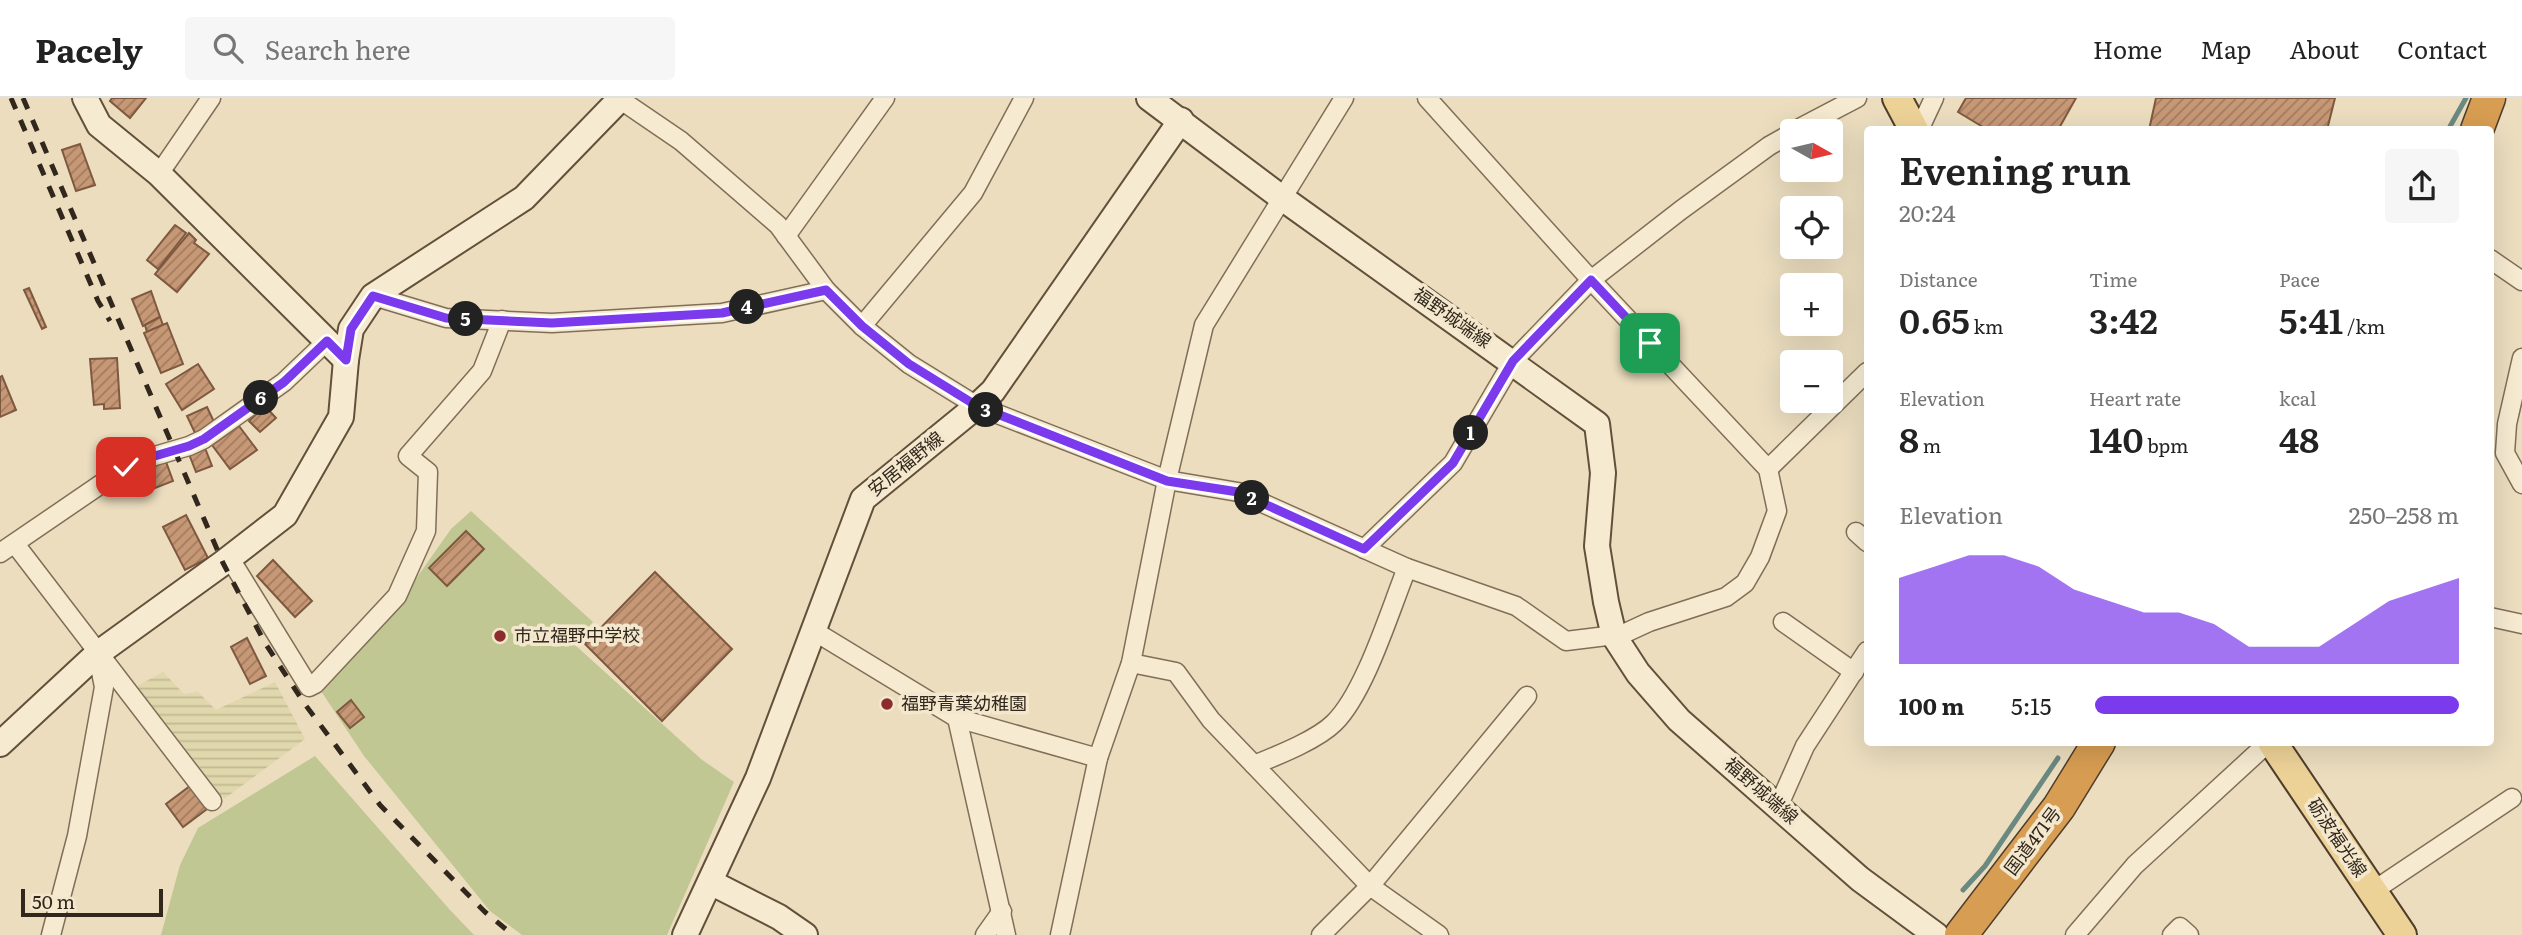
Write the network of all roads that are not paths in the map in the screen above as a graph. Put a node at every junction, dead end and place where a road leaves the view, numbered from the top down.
1 (85, 98) edge
2 (211, 98) edge
3 (620, 98) edge
4 (885, 98) edge
5 (1024, 98) edge
6 (1149, 98) edge
7 (1344, 98) edge
8 (1427, 98) edge
9 (1857, 98) edge
10 (1897, 98) edge
11 (1934, 98) edge
12 (2490, 98) edge
13 (1817, 119) edge
14 (1181, 120) junction
15 (1914, 126) edge
16 (1918, 126) edge
17 (2479, 126) edge
18 (1780, 140) edge
19 (159, 174) junction
20 (1282, 198) junction
21 (786, 236) junction
22 (2494, 262) edge
23 (1591, 280) junction
24 (2522, 281) edge
25 (826, 290) junction
26 (373, 296) junction
27 (502, 320) junction
28 (862, 326) junction
29 (327, 341) junction
30 (2522, 358) edge
31 (346, 360) junction
32 (1513, 361) junction
33 (1864, 375) edge
34 (977, 406) junction
35 (1768, 469) junction
36 (1167, 481) junction
37 (2522, 484) edge
38 (8, 549) edge
39 (1364, 549) junction
40 (229, 557) junction
41 (1407, 568) junction
42 (2494, 618) edge
43 (1783, 622) dead end
44 (2522, 624) edge
45 (814, 631) junction
46 (1614, 636) junction
47 (97, 654) junction
48 (1864, 656) edge
49 (1131, 663) junction
50 (1854, 672) junction
51 (1527, 696) dead end
52 (957, 718) junction
53 (0, 744) edge
54 (2097, 746) edge
55 (2267, 746) edge
56 (2274, 746) edge
57 (1098, 758) junction
58 (1254, 765) junction
59 (2512, 798) dead end
60 (212, 801) dead end
61 (1778, 807) junction
62 (710, 882) junction
63 (1370, 886) junction
64 (2373, 891) junction
65 (1002, 911) junction
66 (51, 935) edge
67 (685, 935) edge
68 (805, 935) edge
69 (985, 935) edge
70 (1006, 935) edge
71 (1060, 935) edge
72 (1321, 935) edge
73 (1439, 935) edge
74 (1936, 935) edge
75 (1961, 935) edge
76 (2076, 935) edge
77 (2172, 935) edge
78 (2189, 935) edge
79 (2402, 935) edge

1 - 19 main road
2 - 19 street
3 - 21 street
3 - 26 main road
4 - 21 street
5 - 28 street
6 - 14 main road, 福野城端線
7 - 20 street
8 - 23 street
9 - 13 street
10 - 15 main road
11 - 16 street
12 - 17 highway
14 - 20 main road, 福野城端線
14 - 34 main road, 安居福野線
18 - 23 street
19 - 29 main road
20 - 32 main road, 福野城端線
20 - 36 street
21 - 25 street
22 - 24 street
23 - 32 street
23 - 35 street
25 - 27 street
25 - 28 street
26 - 27 street
26 - 31 main road
27 - 40 street
28 - 34 street
29 - 31 main road
29 - 38 street
30 - 37 street
31 - 40 main road
32 - 39 street
32 - 46 main road, 福野城端線
33 - 35 street
34 - 36 street
34 - 45 main road, 安居福野線
35 - 46 street
36 - 39 street
36 - 49 street
38 - 47 street
39 - 41 street
40 - 47 main road
41 - 46 street
41 - 58 street
42 - 44 street
43 - 50 street
45 - 52 street
45 - 62 main road, 安居福野線
46 - 61 main road, 福野城端線
47 - 53 main road
47 - 60 street
47 - 66 street
48 - 50 street
49 - 57 street
49 - 58 street
50 - 61 street
51 - 63 street
52 - 57 street
52 - 65 street
54 - 75 highway, 国道471号
55 - 76 street
56 - 64 main road, 砺波福光線
57 - 71 street
58 - 63 street
59 - 64 street
61 - 74 main road, 福野城端線
62 - 67 main road, 安居福野線
62 - 68 main road
63 - 72 street
63 - 73 street
64 - 79 main road, 砺波福光線
65 - 69 street
65 - 70 street
77 - 78 street

